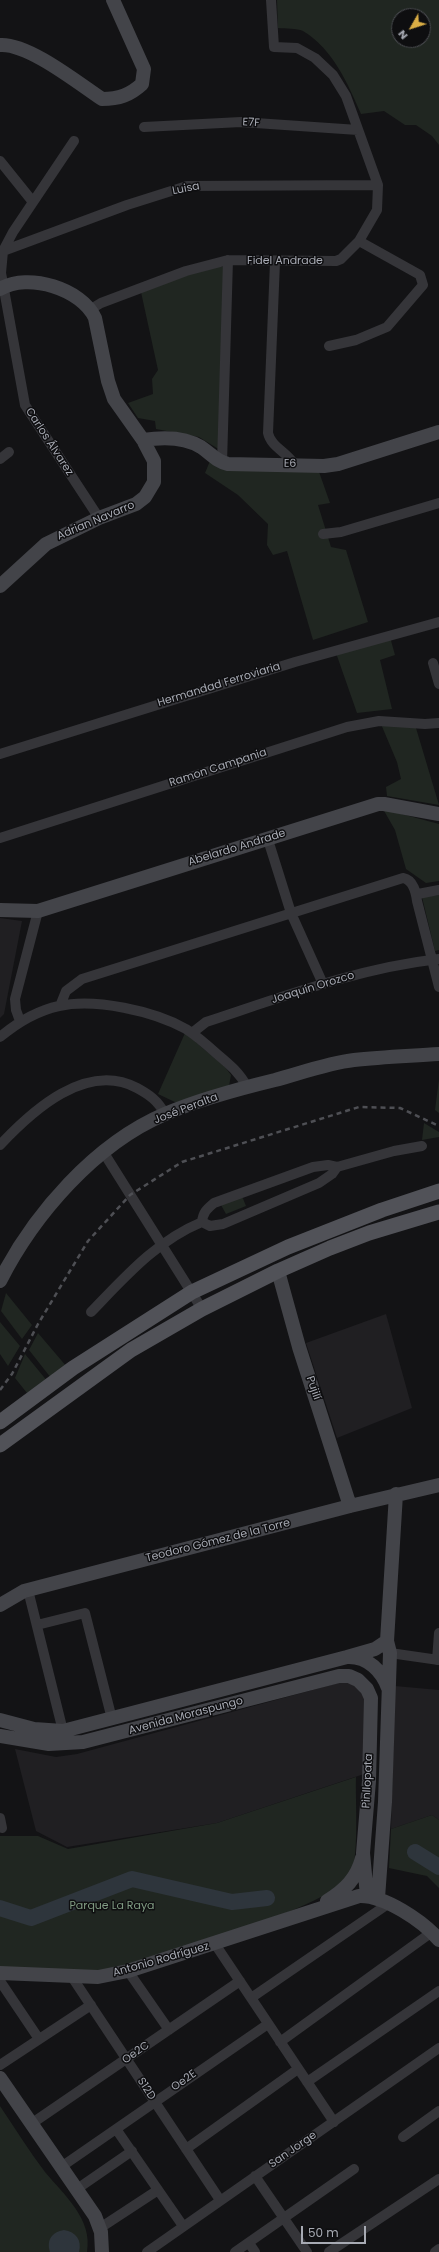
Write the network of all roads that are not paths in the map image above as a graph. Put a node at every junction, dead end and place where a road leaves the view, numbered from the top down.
1 (113, 0) edge
2 (271, 0) edge
3 (0, 45) edge
4 (144, 127) dead end
5 (358, 130) junction
6 (74, 141) dead end
7 (0, 160) edge
8 (378, 185) junction
9 (33, 202) junction
10 (359, 241) junction
11 (3, 251) junction
12 (228, 260) junction
13 (275, 262) junction
14 (1, 288) edge
15 (91, 309) junction
16 (329, 346) dead end
17 (439, 432) edge
18 (143, 440) junction
19 (9, 452) dead end
20 (0, 459) edge
21 (222, 463) junction
22 (294, 464) junction
23 (439, 503) edge
24 (99, 518) junction
25 (323, 534) dead end
26 (0, 586) edge
27 (439, 622) edge
28 (433, 663) dead end
29 (439, 684) edge
30 (439, 723) edge
31 (0, 754) edge
32 (439, 814) edge
33 (0, 838) edge
34 (269, 843) dead end
35 (439, 890) edge
36 (418, 894) junction
37 (0, 910) edge
38 (38, 911) junction
39 (291, 913) junction
40 (435, 960) edge
41 (323, 984) junction
42 (439, 987) edge
43 (60, 1006) junction
44 (20, 1021) junction
45 (192, 1033) junction
46 (0, 1036) edge
47 (439, 1054) edge
48 (247, 1087) junction
49 (165, 1114) junction
50 (0, 1145) edge
51 (422, 1146) dead end
52 (104, 1153) junction
53 (337, 1167) junction
54 (439, 1191) edge
55 (439, 1212) edge
56 (202, 1222) junction
57 (161, 1245) junction
58 (278, 1271) junction
59 (0, 1281) edge
60 (192, 1292) junction
61 (202, 1309) junction
62 (90, 1312) dead end
63 (0, 1422) edge
64 (0, 1445) edge
65 (439, 1485) edge
66 (396, 1494) junction
67 (350, 1506) junction
68 (28, 1590) junction
69 (0, 1605) edge
70 (37, 1625) junction
71 (439, 1633) edge
72 (388, 1647) junction
73 (347, 1657) junction
74 (438, 1660) edge
75 (376, 1668) junction
76 (367, 1689) junction
77 (389, 1696) junction
78 (112, 1719) junction
79 (0, 1720) edge
80 (63, 1731) junction
81 (0, 1736) edge
82 (363, 1853) junction
83 (378, 1899) junction
84 (315, 1909) junction
85 (436, 1936) edge
86 (215, 1944) junction
87 (128, 1971) junction
88 (0, 1973) edge
89 (72, 1977) junction
90 (0, 1981) edge
91 (240, 1981) junction
92 (439, 1991) edge
93 (251, 1998) junction
94 (91, 2005) junction
95 (268, 2024) junction
96 (169, 2030) junction
97 (39, 2039) junction
98 (280, 2042) junction
99 (439, 2048) edge
100 (127, 2060) junction
101 (0, 2065) edge
102 (298, 2069) junction
103 (0, 2078) edge
104 (307, 2082) junction
105 (154, 2102) junction
106 (439, 2111) edge
107 (334, 2122) junction
108 (31, 2124) junction
109 (116, 2129) junction
110 (403, 2137) dead end
111 (186, 2149) junction
112 (132, 2151) junction
113 (61, 2167) junction
114 (354, 2169) dead end
115 (254, 2176) junction
116 (439, 2179) edge
117 (77, 2189) junction
118 (158, 2190) junction
119 (220, 2200) junction
120 (284, 2219) junction
121 (183, 2226) junction
122 (100, 2228) junction
123 (249, 2243) junction
124 (439, 2249) edge
125 (105, 2250) edge
126 (147, 2252) edge
127 (235, 2252) edge
128 (255, 2252) edge
129 (307, 2252) edge
130 (329, 2252) edge
131 (435, 2252) edge

1 - 3 street
2 - 5 street, Fidel Andrade
4 - 5 street, E7F
5 - 8 street, Fidel Andrade
6 - 9 street, Carlos Álvarez
7 - 9 street
8 - 10 street, Fidel Andrade
8 - 11 street, Luisa
9 - 11 street, Carlos Álvarez
10 - 13 street, Fidel Andrade
10 - 16 street
11 - 14 street, Carlos Álvarez
12 - 13 street, Fidel Andrade
12 - 15 street, Fidel Andrade
12 - 21 street
13 - 22 street
14 - 15 street
14 - 24 street, Carlos Álvarez
15 - 18 street, Adrian Navarro
17 - 22 street, E6
18 - 21 street
18 - 24 street, Adrian Navarro
19 - 20 street
21 - 22 street, E6
23 - 25 street
24 - 26 street, Adrian Navarro
27 - 31 street, Hermandad Ferroviaria
28 - 29 street
30 - 33 street, Ramon Campania
32 - 38 street, Abelardo Andrade
34 - 39 street
35 - 36 street
36 - 39 street
36 - 40 street
37 - 38 street
38 - 44 street
39 - 41 street
39 - 43 street
40 - 41 street, Joaquín Orozco
40 - 42 street
41 - 45 street, Joaquín Orozco
43 - 44 street
43 - 45 street
44 - 46 street
45 - 48 street
47 - 48 street, José Peralta
48 - 49 street, José Peralta
49 - 50 street
49 - 52 street, José Peralta
51 - 53 street
52 - 57 street
52 - 59 street, José Peralta
53 - 56 street
53 - 56 street
54 - 60 main road
55 - 58 main road
56 - 57 street
57 - 60 street
57 - 62 street
58 - 61 main road
58 - 67 street, Pujilí
60 - 61 street
60 - 63 main road
61 - 64 main road
65 - 66 street, Teodoro Gómez de la Torre
66 - 67 street, Teodoro Gómez de la Torre
66 - 72 street, Pinllopata
67 - 68 street, Teodoro Gómez de la Torre
68 - 69 street, Teodoro Gómez de la Torre
68 - 70 street
70 - 78 street
70 - 80 street
71 - 74 street
72 - 73 street, Avenida Moraspungo
72 - 74 street
72 - 75 street, Pinllopata
72 - 77 street, Pinllopata
73 - 75 street
73 - 78 street, Avenida Moraspungo
75 - 76 street, Pinllopata
75 - 77 street, Pinllopata
76 - 81 street, Avenida Moraspungo
76 - 82 street, Pinllopata
77 - 83 street, Pinllopata
78 - 80 street, Avenida Moraspungo
79 - 80 street, Avenida Moraspungo
82 - 83 street, Pinllopata
82 - 84 street, Antonio Rodríguez
83 - 84 street, Antonio Rodríguez
83 - 85 street
83 - 93 street
84 - 86 street, Antonio Rodríguez
85 - 98 street
86 - 87 street, Antonio Rodríguez
86 - 91 street
87 - 89 street, Antonio Rodríguez
87 - 96 street
88 - 89 street, Antonio Rodríguez
89 - 94 street, S12D
90 - 97 street
91 - 93 street
91 - 96 street, Oe2C
92 - 104 street
93 - 95 street
94 - 97 street
94 - 100 street, S12D
95 - 98 street
95 - 105 street, Oe2E
96 - 100 street, Oe2C
97 - 101 street
98 - 102 street
99 - 107 street, San Jorge
100 - 105 street, S12D
100 - 108 street, Oe2C
102 - 104 street
102 - 111 street
103 - 108 street
104 - 107 street
105 - 109 street, Oe2E
105 - 111 street, S12D
106 - 110 street
107 - 115 street, San Jorge
108 - 113 street
109 - 112 street
109 - 113 street, Oe2E
111 - 119 street, S12D
112 - 117 street
112 - 118 street
113 - 117 street
114 - 120 street
115 - 119 street, San Jorge
115 - 120 street
116 - 130 street
117 - 122 street
118 - 121 street
118 - 122 street
119 - 121 street, San Jorge
120 - 123 street
120 - 129 street
121 - 126 street, San Jorge
122 - 125 street
123 - 127 street
123 - 128 street
124 - 131 street

